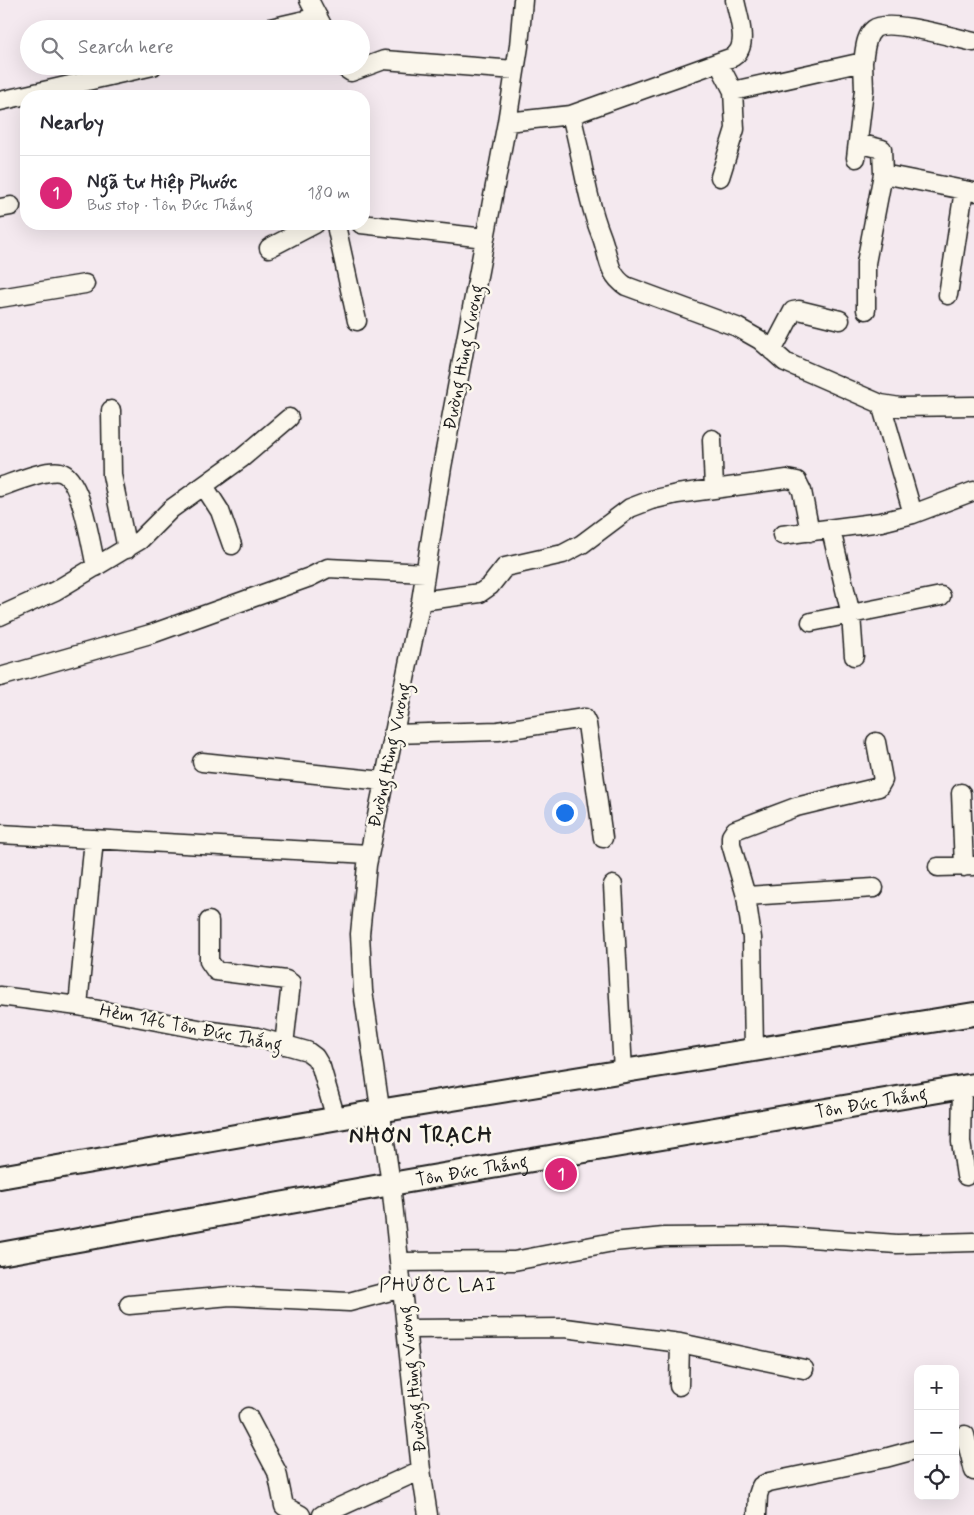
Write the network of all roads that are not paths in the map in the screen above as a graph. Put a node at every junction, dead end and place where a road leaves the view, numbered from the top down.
1 (310, 0) edge
2 (523, 0) edge
3 (735, 0) edge
4 (320, 20) edge
5 (974, 42) edge
6 (863, 62) junction
7 (719, 64) junction
8 (370, 65) edge
9 (515, 70) junction
10 (114, 75) edge
11 (48, 90) edge
12 (733, 91) junction
13 (20, 96) edge
14 (0, 101) edge
15 (571, 115) junction
16 (507, 122) junction
17 (884, 174) junction
18 (720, 177) dead end
19 (969, 191) edge
20 (370, 223) edge
21 (304, 230) edge
22 (337, 230) edge
23 (485, 238) junction
24 (270, 248) dead end
25 (85, 284) dead end
26 (948, 295) dead end
27 (0, 298) edge
28 (866, 310) dead end
29 (840, 320) dead end
30 (357, 321) dead end
31 (772, 351) junction
32 (882, 404) junction
33 (974, 406) edge
34 (111, 410) dead end
35 (289, 418) dead end
36 (712, 439) dead end
37 (204, 486) junction
38 (0, 487) edge
39 (714, 489) junction
40 (974, 491) edge
41 (913, 514) junction
42 (831, 530) junction
43 (810, 532) junction
44 (782, 535) dead end
45 (232, 545) dead end
46 (128, 549) junction
47 (96, 567) junction
48 (425, 573) junction
49 (941, 596) dead end
50 (421, 601) junction
51 (851, 615) junction
52 (0, 616) edge
53 (812, 622) dead end
54 (854, 656) dead end
55 (0, 677) edge
56 (394, 734) junction
57 (876, 742) dead end
58 (202, 762) dead end
59 (383, 781) junction
60 (962, 793) dead end
61 (0, 834) edge
62 (603, 838) dead end
63 (94, 839) junction
64 (369, 854) junction
65 (969, 866) edge
66 (938, 867) dead end
67 (613, 886) dead end
68 (874, 888) dead end
69 (746, 896) junction
70 (209, 921) dead end
71 (0, 996) edge
72 (78, 1006) junction
73 (974, 1014) edge
74 (284, 1045) junction
75 (754, 1049) junction
76 (623, 1071) junction
77 (968, 1086) edge
78 (379, 1111) junction
79 (336, 1118) junction
80 (966, 1176) dead end
81 (0, 1177) edge
82 (391, 1184) junction
83 (974, 1242) edge
84 (0, 1254) edge
85 (399, 1262) junction
86 (402, 1288) junction
87 (129, 1304) dead end
88 (407, 1329) junction
89 (680, 1343) junction
90 (804, 1369) dead end
91 (679, 1386) dead end
92 (248, 1417) dead end
93 (965, 1435) edge
94 (914, 1450) edge
95 (421, 1470) junction
96 (974, 1471) edge
97 (301, 1515) edge
98 (322, 1515) edge
99 (428, 1515) edge
100 (757, 1515) edge

1 - 4 street
2 - 9 street, Đường Hùng Vương
3 - 7 street
5 - 6 street
6 - 12 street
6 - 17 street
7 - 12 street
7 - 15 street
8 - 9 street
9 - 16 street, Đường Hùng Vương
10 - 11 street
12 - 18 street
13 - 14 street
15 - 16 street
15 - 31 street
16 - 23 street, Đường Hùng Vương
17 - 19 street
17 - 28 street
19 - 26 street
20 - 23 street
21 - 24 street
22 - 30 street
23 - 48 street, Đường Hùng Vương
25 - 27 street
29 - 31 street
31 - 32 street
32 - 33 street
32 - 41 street
34 - 46 street
35 - 37 street
36 - 39 street
37 - 45 street
37 - 46 street
38 - 47 street
39 - 43 street
39 - 50 street
40 - 41 street
41 - 42 street
42 - 43 street
42 - 51 street
43 - 44 street
46 - 47 street
47 - 52 street
48 - 50 street, Đường Hùng Vương
48 - 55 street
49 - 51 street
50 - 56 street, Đường Hùng Vương
51 - 53 street
51 - 54 street
56 - 59 street, Đường Hùng Vương
56 - 62 street
57 - 69 street
58 - 59 street
59 - 64 street, Đường Hùng Vương
60 - 65 street
61 - 63 street
63 - 64 street
63 - 72 street
64 - 78 street, Đường Hùng Vương
65 - 66 street
67 - 76 street
68 - 69 street
69 - 75 street
70 - 74 street
71 - 72 street, Hẻm 146 Tôn Đức Thắng
72 - 74 street, Hẻm 146 Tôn Đức Thắng
73 - 75 main road
74 - 79 street, Hẻm 146 Tôn Đức Thắng
75 - 76 main road
76 - 78 main road
77 - 80 street
77 - 82 main road, Tôn Đức Thắng
78 - 79 main road
78 - 82 street, Đường Hùng Vương
79 - 81 main road
82 - 84 main road, Tôn Đức Thắng
82 - 85 street, Đường Hùng Vương
83 - 85 street
85 - 86 street, Đường Hùng Vương
86 - 87 street
86 - 88 street, Đường Hùng Vương
88 - 89 street
88 - 95 street, Đường Hùng Vương
89 - 90 street
89 - 91 street
92 - 97 street
93 - 96 street
94 - 100 street
95 - 98 street
95 - 99 street, Đường Hùng Vương

